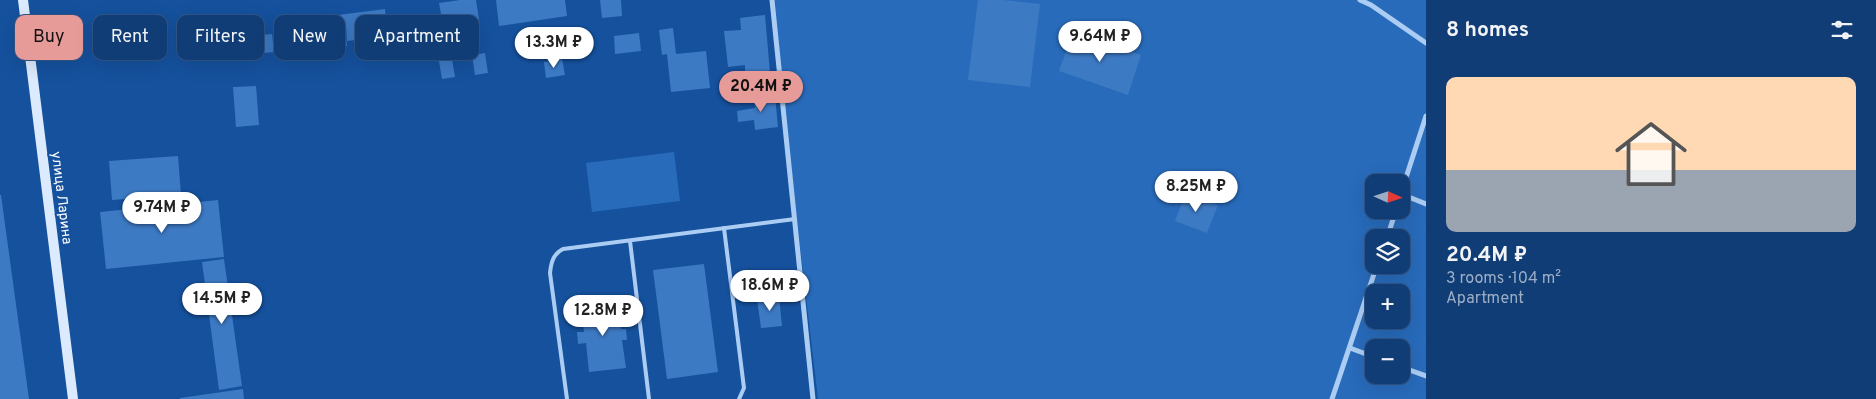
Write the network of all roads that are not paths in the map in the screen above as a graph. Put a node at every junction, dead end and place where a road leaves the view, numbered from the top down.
1 (23, 0) edge
2 (772, 0) edge
3 (1360, 0) edge
4 (1426, 43) edge
5 (1426, 116) edge
6 (1407, 174) edge
7 (1410, 198) edge
8 (1426, 204) edge
9 (795, 219) junction
10 (724, 228) junction
11 (630, 240) junction
12 (1375, 274) edge
13 (1350, 348) junction
14 (1365, 353) edge
15 (1410, 370) edge
16 (1426, 376) edge
17 (73, 399) edge
18 (568, 399) edge
19 (649, 399) edge
20 (739, 399) edge
21 (813, 399) edge
22 (1332, 399) edge

1 - 17 main road, улица Ларина
2 - 9 street
3 - 4 street
5 - 6 street
7 - 8 street
9 - 10 lane
9 - 21 street
10 - 11 lane
10 - 20 lane
11 - 18 lane
11 - 19 lane
12 - 13 street
13 - 14 street
13 - 22 street
15 - 16 street

